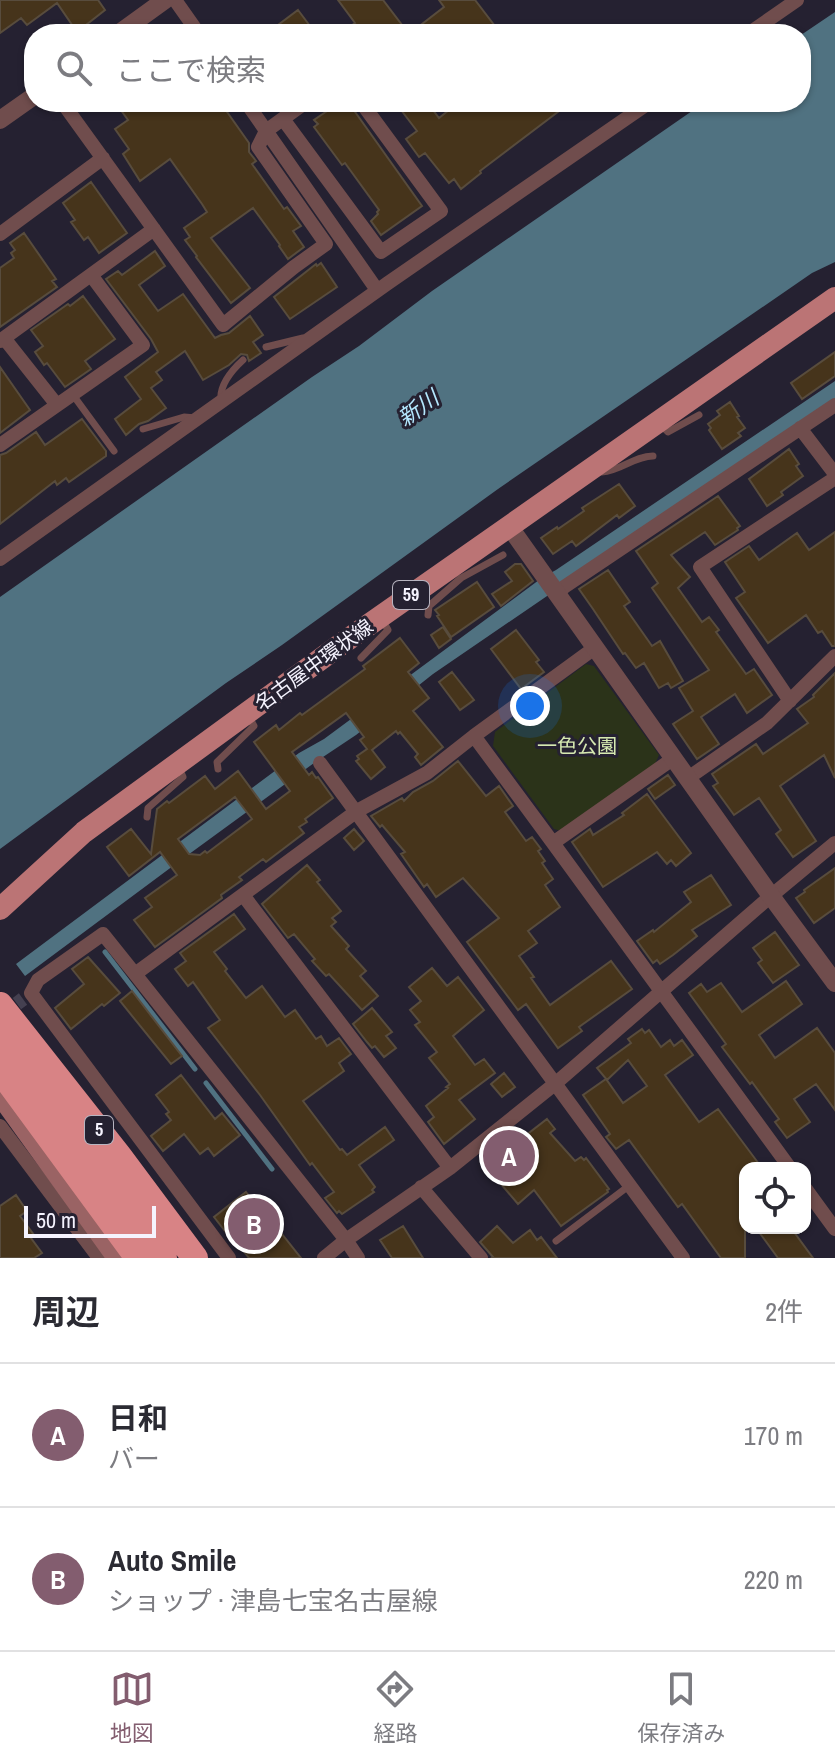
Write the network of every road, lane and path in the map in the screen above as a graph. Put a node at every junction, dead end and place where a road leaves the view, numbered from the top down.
1 (165, 0) edge
2 (175, 0) edge
3 (797, 0) edge
4 (132, 24) edge
5 (192, 24) edge
6 (762, 24) edge
7 (24, 103) edge
8 (69, 112) edge
9 (253, 112) edge
10 (292, 112) edge
11 (368, 112) edge
12 (635, 112) edge
13 (283, 119) junction
14 (0, 120) edge
15 (266, 131) junction
16 (103, 158) junction
17 (154, 229) junction
18 (0, 234) edge
19 (91, 275) junction
20 (377, 290) junction
21 (835, 298) edge
22 (313, 336) junction
23 (2, 339) edge
24 (266, 347) dead end
25 (243, 360) dead end
26 (72, 394) junction
27 (221, 401) junction
28 (57, 405) junction
29 (835, 405) edge
30 (699, 415) dead end
31 (199, 418) junction
32 (658, 422) junction
33 (800, 428) junction
34 (143, 429) dead end
35 (0, 445) edge
36 (114, 451) dead end
37 (653, 456) dead end
38 (595, 465) junction
39 (835, 476) edge
40 (509, 526) junction
41 (503, 555) dead end
42 (0, 559) edge
43 (456, 572) junction
44 (557, 594) junction
45 (428, 615) dead end
46 (381, 617) junction
47 (596, 647) junction
48 (835, 656) edge
49 (361, 658) dead end
50 (790, 701) junction
51 (247, 713) junction
52 (474, 736) junction
53 (674, 758) junction
54 (320, 763) dead end
55 (177, 764) junction
56 (218, 769) dead end
57 (688, 778) junction
58 (357, 811) junction
59 (147, 817) dead end
60 (553, 843) junction
61 (835, 843) edge
62 (243, 895) junction
63 (771, 896) junction
64 (0, 909) edge
65 (135, 974) junction
66 (835, 983) edge
67 (0, 990) edge
68 (661, 991) junction
69 (18, 999) edge
70 (0, 1038) edge
71 (0, 1070) edge
72 (556, 1083) junction
73 (0, 1095) edge
74 (0, 1126) edge
75 (786, 1162) edge
76 (450, 1168) junction
77 (630, 1185) junction
78 (421, 1187) junction
79 (811, 1196) edge
80 (835, 1229) edge
81 (346, 1240) junction
82 (556, 1241) dead end
83 (99, 1258) edge
84 (117, 1258) edge
85 (138, 1258) edge
86 (164, 1258) edge
87 (195, 1258) edge
88 (208, 1258) edge
89 (229, 1258) edge
90 (324, 1258) edge
91 (358, 1258) edge
92 (481, 1258) edge
93 (683, 1258) edge

1 - 4 street
2 - 5 street
3 - 6 street
7 - 14 street
8 - 16 street
9 - 15 street
10 - 13 street
11 - 13 street
12 - 20 street
13 - 15 street
15 - 17 street
15 - 20 street
16 - 17 street
16 - 18 street
17 - 19 street
19 - 23 street
19 - 26 street
20 - 22 street
21 - 32 main road, 名古屋中環状線 / 59
22 - 24 lane
22 - 27 street
23 - 28 street
25 - 27 lane
26 - 28 street
26 - 36 lane
27 - 31 street
28 - 35 street
29 - 33 street
30 - 32 lane
31 - 34 lane
31 - 42 street
32 - 38 main road, 名古屋中環状線 / 59
33 - 39 street
33 - 44 street
37 - 38 lane
38 - 40 main road, 名古屋中環状線 / 59
39 - 50 street
40 - 43 main road, 名古屋中環状線 / 59
40 - 44 street
41 - 43 lane
43 - 45 lane
43 - 46 main road, 名古屋中環状線 / 59
44 - 47 street
46 - 49 lane
46 - 51 main road, 名古屋中環状線 / 59
47 - 52 street
47 - 53 street
48 - 50 street
50 - 57 street
51 - 55 main road, 名古屋中環状線 / 59
51 - 56 lane
52 - 58 street
52 - 60 street
53 - 57 street
53 - 60 street
54 - 58 street
55 - 59 lane
55 - 64 main road, 名古屋中環状線 / 59
57 - 63 street
58 - 62 street
58 - 72 street
60 - 68 street
61 - 63 street
62 - 65 street
62 - 76 street
63 - 66 street
63 - 68 street
65 - 69 street
65 - 81 street
67 - 88 main road
68 - 72 street
68 - 75 street
69 - 87 highway, 5
69 - 89 street
70 - 86 highway
71 - 85 highway, 5
72 - 76 street
72 - 77 street
73 - 84 main road
74 - 83 street
76 - 78 street
77 - 82 lane
77 - 93 street
78 - 81 street
78 - 92 street
79 - 80 street
81 - 90 street
81 - 91 street

